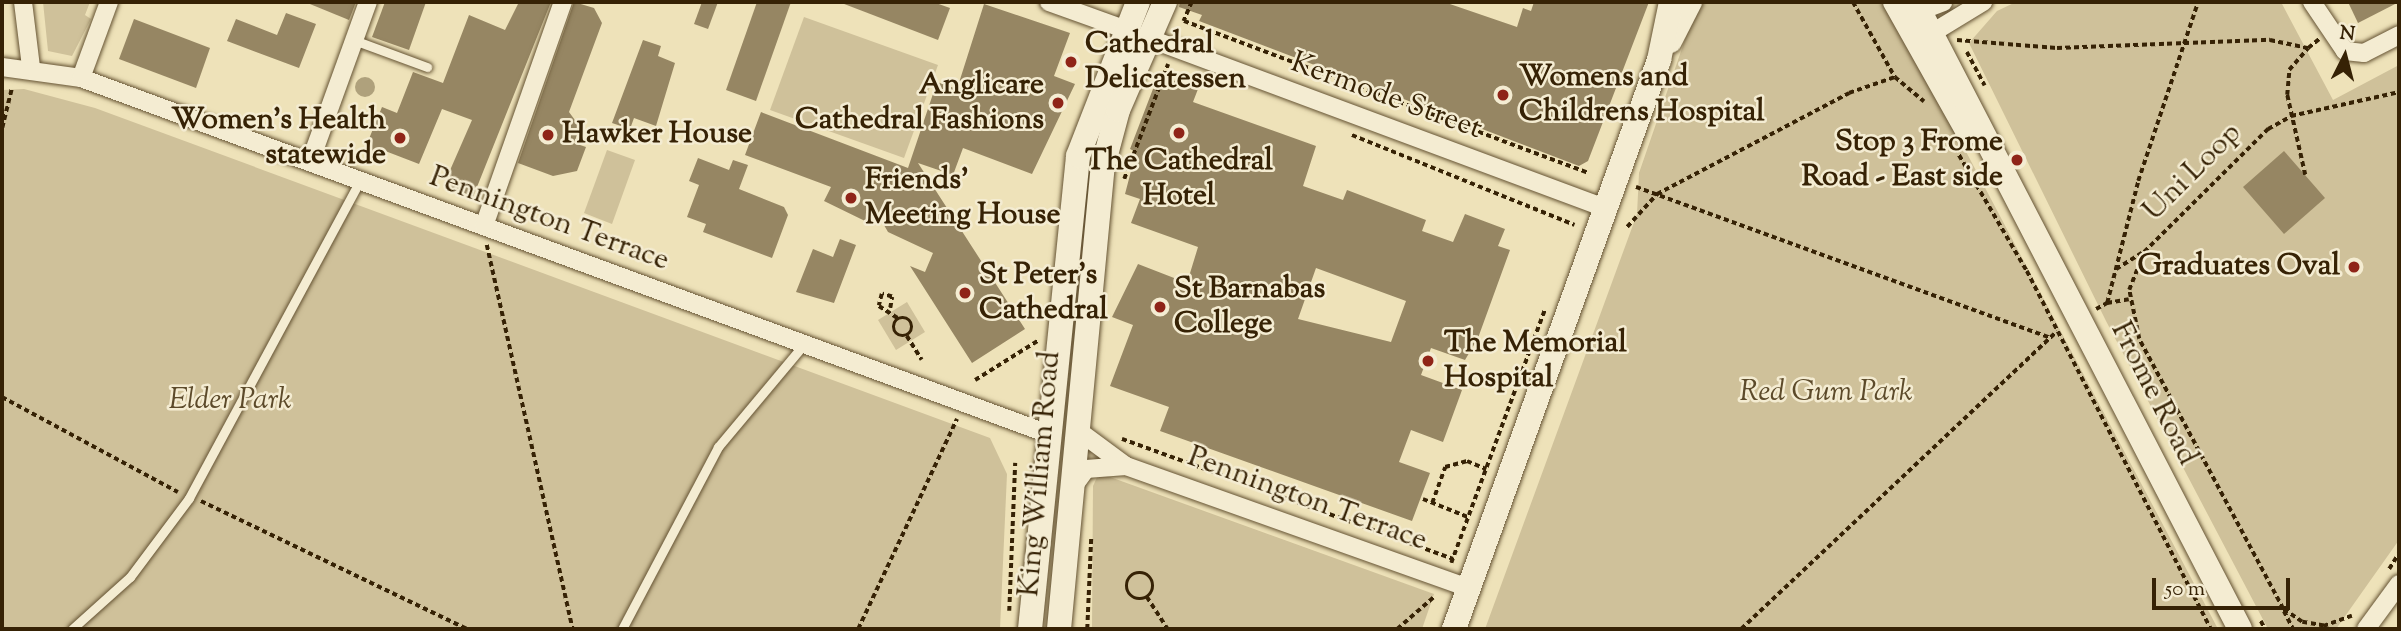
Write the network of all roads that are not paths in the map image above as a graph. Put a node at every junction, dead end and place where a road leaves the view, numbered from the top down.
1 (23, 2) edge
2 (109, 2) edge
3 (368, 2) edge
4 (563, 2) edge
5 (1049, 2) edge
6 (1138, 2) edge
7 (1165, 2) edge
8 (1671, 2) edge
9 (1690, 2) edge
10 (1895, 2) edge
11 (1983, 2) edge
12 (2312, 2) edge
13 (1929, 19) edge
14 (1124, 29) junction
15 (2399, 35) edge
16 (1148, 38) junction
17 (354, 40) junction
18 (1659, 60) junction
19 (2, 66) edge
20 (31, 67) junction
21 (427, 67) dead end
22 (81, 78) junction
23 (310, 162) junction
24 (360, 181) junction
25 (1606, 208) junction
26 (484, 226) junction
27 (804, 344) junction
28 (1076, 429) junction
29 (1046, 433) junction
30 (1126, 466) junction
31 (1070, 492) junction
32 (2393, 578) edge
33 (1469, 588) junction
34 (72, 629) edge
35 (622, 629) edge
36 (1030, 629) edge
37 (1059, 629) edge
38 (1454, 629) edge
39 (2240, 629) edge
40 (2366, 629) edge

1 - 20 street
2 - 22 street
3 - 17 street
4 - 26 street
5 - 14 street
6 - 14 main road, King William Road
7 - 16 main road, King William Road
8 - 18 main road
9 - 18 main road
10 - 13 main road, Frome Road
11 - 13 street
12 - 15 street
13 - 39 main road, Frome Road
14 - 29 main road, King William Road
16 - 25 street, Kermode Street
16 - 28 main road, King William Road
17 - 21 lane
17 - 23 street
18 - 25 main road
19 - 20 street, Pennington Terrace
20 - 22 street, Pennington Terrace
22 - 23 street, Pennington Terrace
23 - 24 street, Pennington Terrace
24 - 26 street, Pennington Terrace
24 - 34 lane
25 - 33 main road
26 - 27 street, Pennington Terrace
27 - 29 street, Pennington Terrace
27 - 35 lane
28 - 30 street, Pennington Terrace
28 - 31 main road, King William Road
29 - 31 main road
29 - 36 main road, King William Road
30 - 31 street, Pennington Terrace
30 - 33 street, Pennington Terrace
31 - 37 main road, King William Road
32 - 40 street
33 - 38 main road

